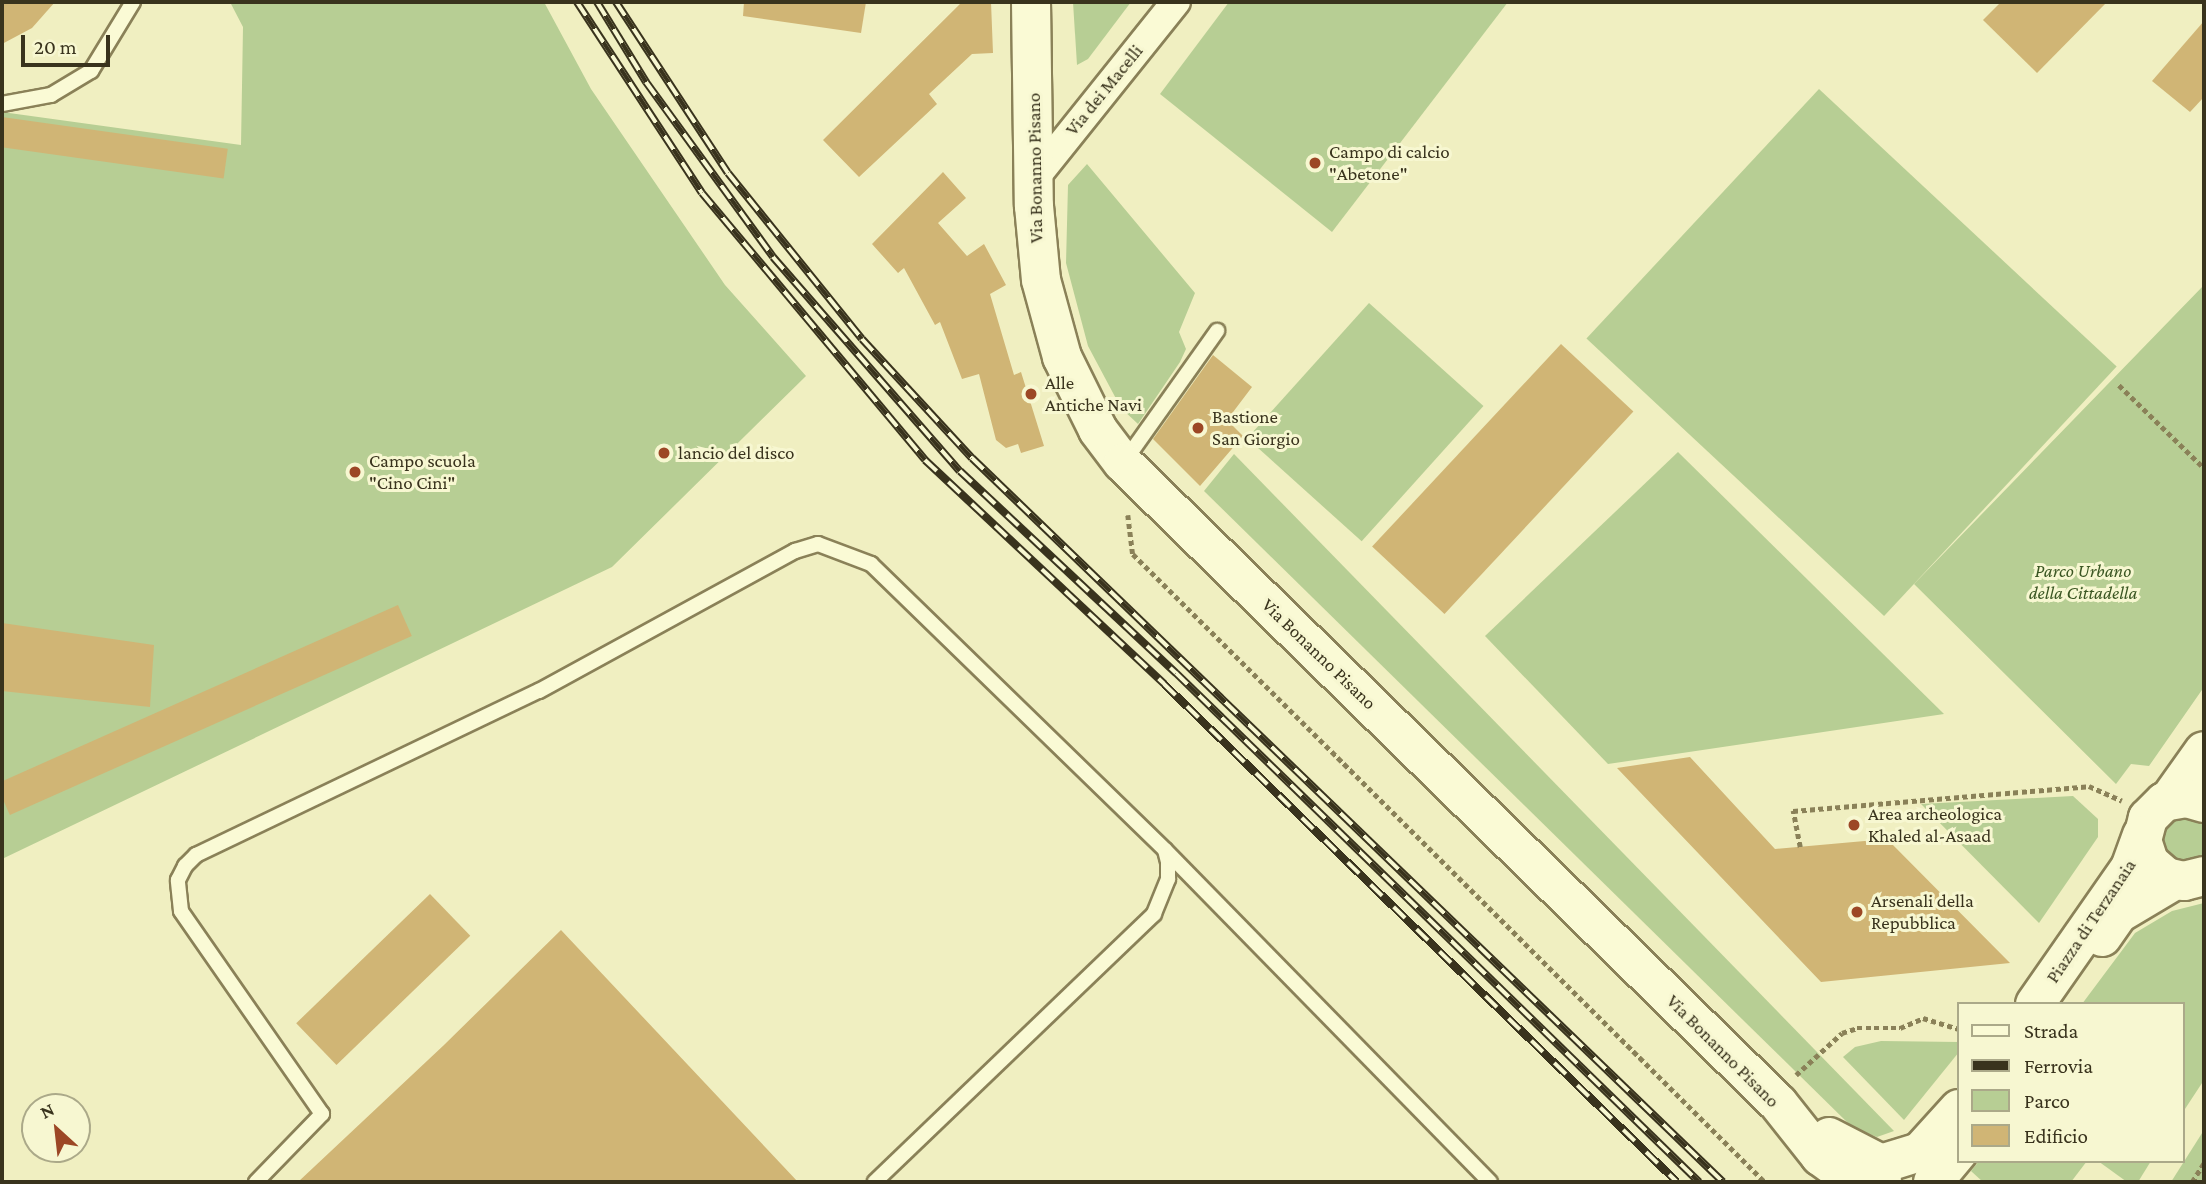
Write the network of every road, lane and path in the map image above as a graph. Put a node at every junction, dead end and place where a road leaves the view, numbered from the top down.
1 (132, 2) edge
2 (1031, 2) edge
3 (1176, 2) edge
4 (2, 104) edge
5 (1034, 179) junction
6 (1217, 331) dead end
7 (2119, 385) dead end
8 (1123, 463) junction
9 (2204, 468) edge
10 (1127, 507) dead end
11 (2204, 751) edge
12 (2187, 801) edge
13 (2134, 819) junction
14 (1800, 847) dead end
15 (1165, 849) junction
16 (2193, 880) edge
17 (2036, 1002) edge
18 (2060, 1002) edge
19 (1958, 1030) edge
20 (1782, 1093) junction
21 (1958, 1110) edge
22 (2204, 1163) edge
23 (1870, 1178) edge
24 (256, 1182) edge
25 (875, 1182) edge
26 (1490, 1182) edge
27 (1765, 1182) edge
28 (2192, 1182) edge

1 - 4 lane
2 - 5 main road, Via Bonanno Pisano
3 - 5 street, Via dei Macelli
5 - 8 main road, Via Bonanno Pisano
6 - 8 lane
7 - 9 path
8 - 20 main road, Via Bonanno Pisano
10 - 27 path
11 - 12 main road, Piazza di Terzanaia
12 - 13 main road, Piazza di Terzanaia
13 - 14 path
13 - 16 main road
13 - 17 main road, Piazza di Terzanaia
15 - 24 lane
15 - 25 lane
15 - 26 lane
16 - 18 main road, Piazza di Terzanaia
19 - 20 path
20 - 23 main road
21 - 23 main road
22 - 28 path

